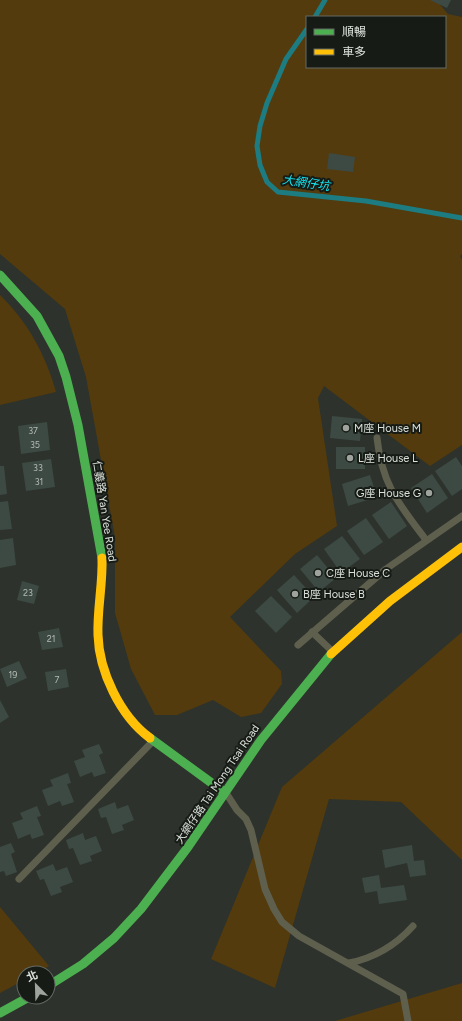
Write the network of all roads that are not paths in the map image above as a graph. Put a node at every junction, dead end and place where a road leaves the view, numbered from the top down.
1 (0, 275) edge
2 (377, 438) dead end
3 (462, 516) edge
4 (426, 540) junction
5 (462, 547) edge
6 (312, 632) junction
7 (298, 645) dead end
8 (334, 652) junction
9 (153, 740) junction
10 (224, 792) junction
11 (19, 880) dead end
12 (413, 926) dead end
13 (349, 964) junction
14 (56, 981) edge
15 (16, 1004) edge
16 (0, 1013) edge
17 (408, 1021) edge

1 - 9 street, 仁義路 Yan Yee Road
2 - 4 lane
3 - 4 lane
4 - 6 lane
5 - 8 street, 大網仔路 Tai Mong Tsai Road
6 - 7 lane
6 - 8 lane
8 - 10 street, 大網仔路 Tai Mong Tsai Road
9 - 10 street, 仁義路 Yan Yee Road
9 - 11 lane
10 - 13 lane
10 - 14 street, 大網仔路 Tai Mong Tsai Road
12 - 13 lane
13 - 17 lane
15 - 16 street

